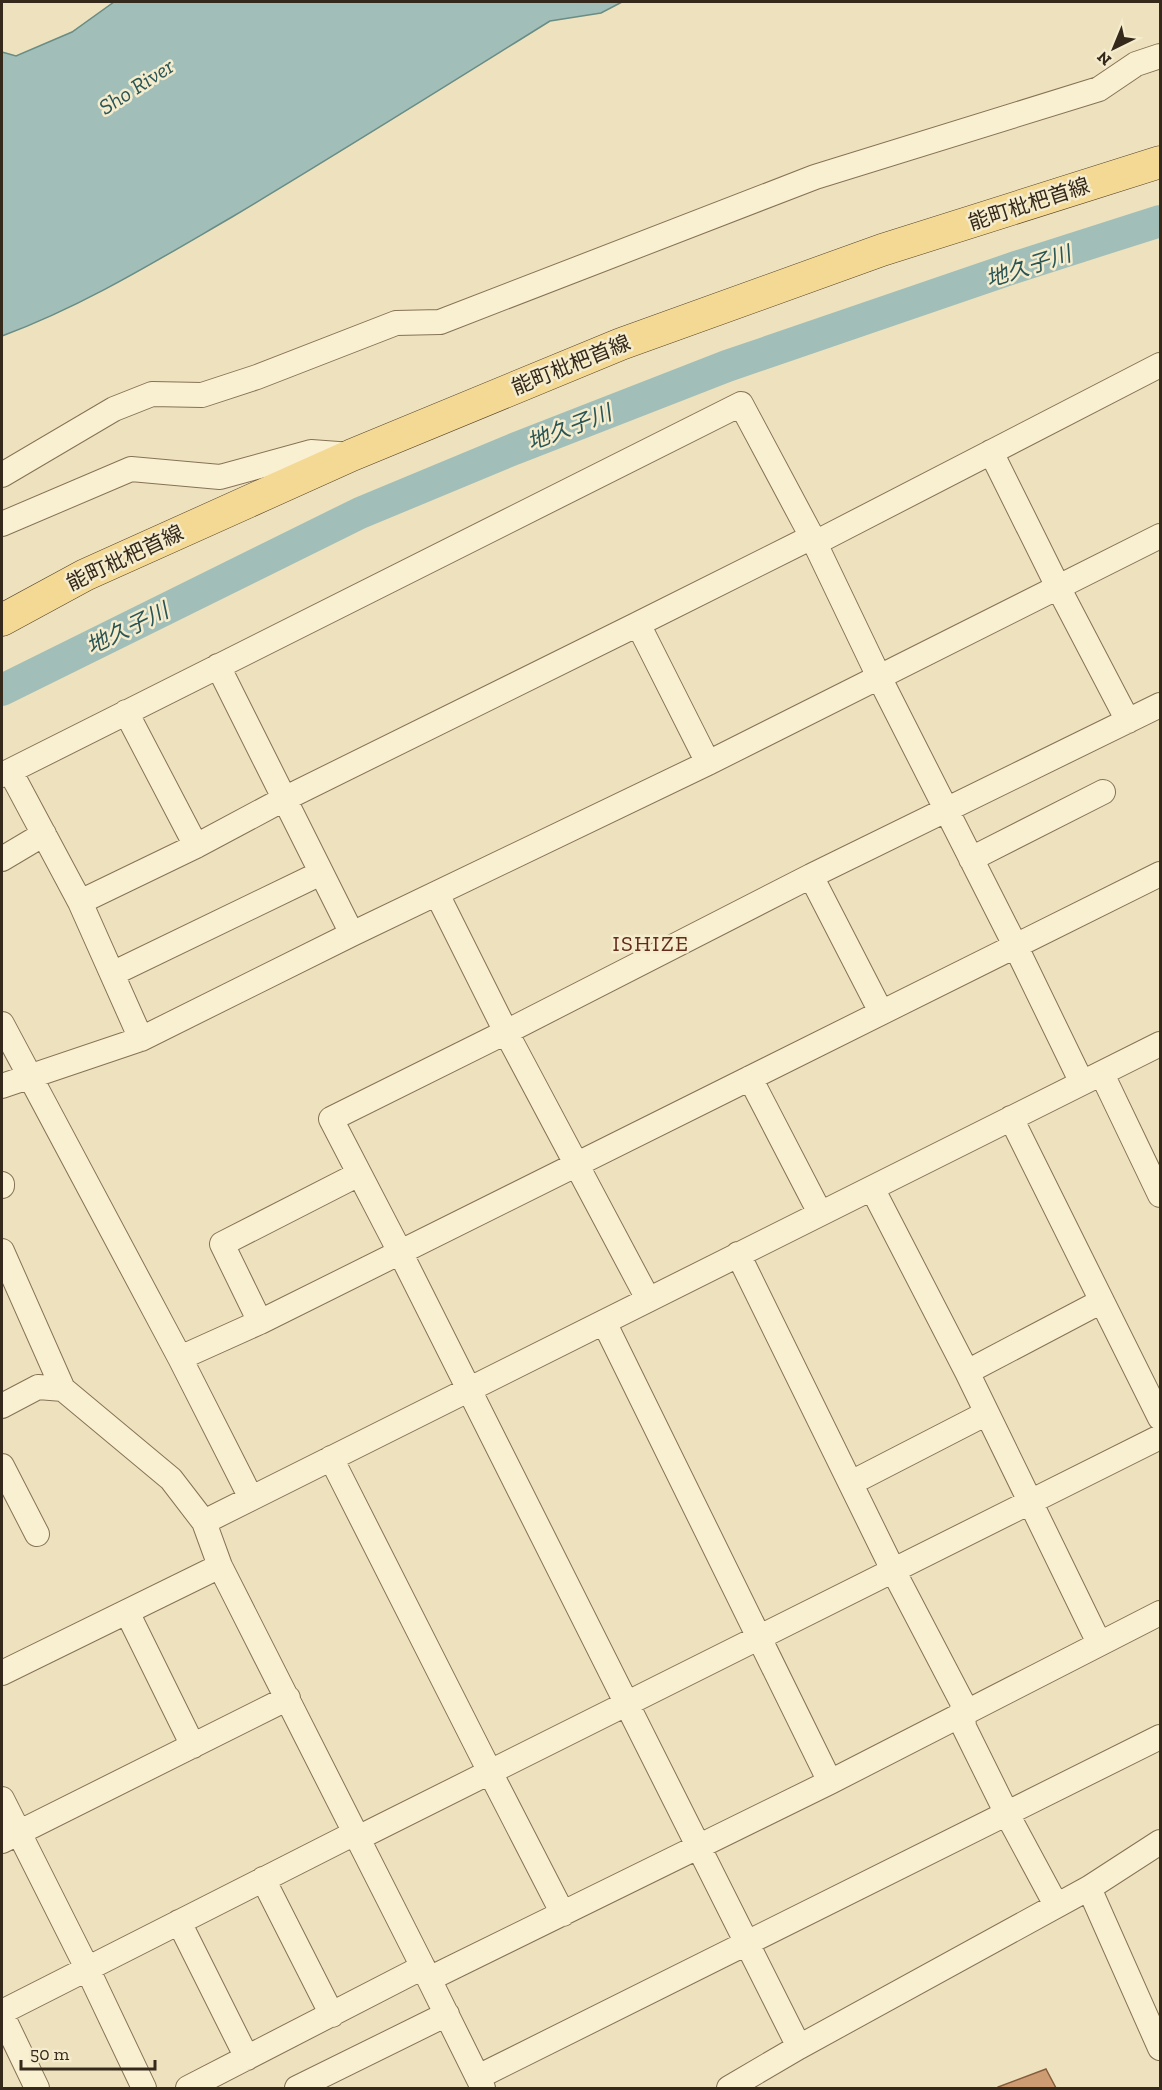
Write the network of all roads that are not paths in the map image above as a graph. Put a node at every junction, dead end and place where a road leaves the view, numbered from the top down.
1 (1161, 56) edge
2 (1161, 162) edge
3 (1161, 365) edge
4 (991, 452) junction
5 (352, 455) junction
6 (2, 475) edge
7 (2, 524) edge
8 (1161, 536) edge
9 (813, 540) junction
10 (1058, 587) junction
11 (2, 620) edge
12 (638, 624) junction
13 (218, 666) junction
14 (879, 677) junction
15 (1161, 705) edge
16 (126, 712) junction
17 (1128, 721) junction
18 (708, 763) junction
19 (6, 773) edge
20 (1103, 792) dead end
21 (284, 799) junction
22 (946, 811) junction
23 (44, 834) junction
24 (195, 846) junction
25 (2, 859) edge
26 (971, 859) junction
27 (321, 873) junction
28 (1161, 874) edge
29 (811, 876) junction
30 (436, 894) junction
31 (80, 902) junction
32 (352, 934) junction
33 (1016, 947) junction
34 (112, 974) junction
35 (881, 1012) junction
36 (2, 1024) edge
37 (506, 1032) junction
38 (141, 1039) junction
39 (1161, 1044) edge
40 (30, 1077) junction
41 (750, 1078) junction
42 (1092, 1079) junction
43 (2, 1086) edge
44 (1011, 1118) junction
45 (576, 1165) junction
46 (359, 1174) junction
47 (872, 1188) junction
48 (1161, 1195) edge
49 (820, 1213) junction
50 (2, 1251) edge
51 (400, 1252) junction
52 (738, 1254) junction
53 (648, 1299) junction
54 (1102, 1300) junction
55 (260, 1322) junction
56 (604, 1322) junction
57 (180, 1358) junction
58 (967, 1372) junction
59 (63, 1389) junction
60 (469, 1389) junction
61 (2, 1406) edge
62 (987, 1413) junction
63 (1161, 1418) edge
64 (1161, 1437) edge
65 (332, 1458) junction
66 (2, 1466) edge
67 (851, 1484) junction
68 (251, 1498) junction
69 (1032, 1503) junction
70 (204, 1522) junction
71 (37, 1534) dead end
72 (220, 1566) junction
73 (893, 1570) junction
74 (127, 1612) junction
75 (1161, 1613) edge
76 (760, 1637) junction
77 (1099, 1643) junction
78 (2, 1672) edge
79 (288, 1698) junction
80 (627, 1704) junction
81 (963, 1713) junction
82 (1161, 1737) edge
83 (193, 1746) junction
84 (490, 1772) junction
85 (830, 1782) junction
86 (2, 1799) edge
87 (1007, 1814) junction
88 (356, 1836) junction
89 (10, 1837) edge
90 (1161, 1842) edge
91 (698, 1847) junction
92 (263, 1879) junction
93 (1089, 1888) junction
94 (1056, 1905) junction
95 (563, 1914) junction
96 (179, 1922) junction
97 (746, 1944) junction
98 (87, 1968) junction
99 (426, 1973) junction
100 (2, 2013) edge
101 (447, 2014) junction
102 (332, 2015) junction
103 (799, 2047) junction
104 (1161, 2048) edge
105 (247, 2058) junction
106 (480, 2083) edge
107 (37, 2088) edge
108 (144, 2088) edge
109 (188, 2088) edge
110 (297, 2088) edge
111 (732, 2088) edge

1 - 6 street
2 - 5 main road, 能町枇杷首線
3 - 4 street
4 - 9 street
4 - 10 street
5 - 7 street
5 - 11 main road, 能町枇杷首線
8 - 10 street
9 - 12 street
9 - 13 street
9 - 14 street
10 - 14 street
10 - 17 street
12 - 18 street
12 - 21 street
13 - 16 street
13 - 21 street
14 - 18 street
14 - 22 street
15 - 17 street
16 - 19 street
16 - 24 street
17 - 22 street
18 - 30 street
19 - 23 street
20 - 26 street
21 - 24 street
21 - 27 street
22 - 26 street
22 - 29 street
23 - 25 street
23 - 31 street
24 - 31 street
26 - 33 street
27 - 32 street
27 - 34 street
28 - 33 street
29 - 35 street
29 - 37 street
30 - 32 street
30 - 37 street
31 - 34 street
32 - 38 street
33 - 35 street
33 - 42 street
34 - 38 street
35 - 41 street
36 - 40 street
37 - 45 street
37 - 46 street
38 - 40 street
39 - 42 street
40 - 43 street
40 - 57 street
41 - 45 street
41 - 49 street
42 - 44 street
42 - 48 street
44 - 47 street
44 - 54 street
45 - 51 street
45 - 53 street
46 - 51 street
46 - 55 street
47 - 49 street
47 - 58 street
49 - 52 street
50 - 59 street
51 - 55 street
51 - 60 street
52 - 53 street
52 - 67 street
53 - 56 street
54 - 58 street
54 - 63 street
55 - 57 street
56 - 60 street
56 - 76 street
57 - 68 street
58 - 62 street
59 - 61 street
59 - 70 street
60 - 65 street
60 - 80 street
62 - 67 street
62 - 69 street
64 - 69 street
65 - 68 street
65 - 84 street
66 - 71 street
67 - 73 street
68 - 70 street
69 - 73 street
69 - 77 street
70 - 72 street
72 - 74 street
72 - 79 street
73 - 76 street
73 - 81 street
74 - 78 street
74 - 83 street
75 - 77 street
76 - 80 street
76 - 85 street
77 - 81 street
79 - 83 street
79 - 88 street
80 - 84 street
80 - 91 street
81 - 85 street
81 - 87 street
82 - 87 street
83 - 89 street
84 - 88 street
84 - 95 street
85 - 91 street
86 - 89 street
87 - 94 street
87 - 97 street
88 - 92 street
88 - 99 street
89 - 98 street
90 - 93 street
91 - 95 street
91 - 97 street
92 - 96 street
92 - 102 street
93 - 94 street
93 - 104 street
94 - 103 street
95 - 99 street
96 - 98 street
96 - 105 street
97 - 103 street
97 - 106 street
98 - 100 street
98 - 108 street
99 - 101 street
99 - 102 street
100 - 107 street
101 - 106 street
101 - 110 street
102 - 105 street
103 - 111 street
105 - 109 street

